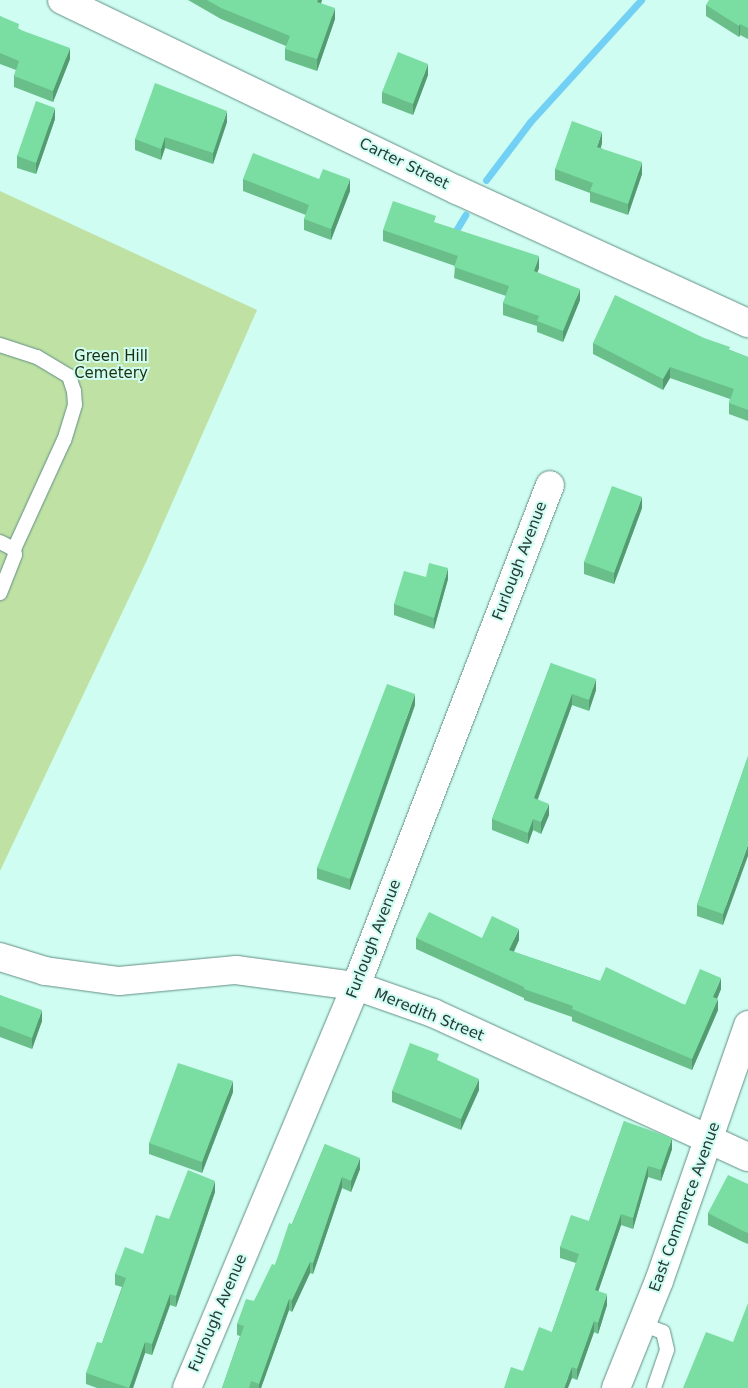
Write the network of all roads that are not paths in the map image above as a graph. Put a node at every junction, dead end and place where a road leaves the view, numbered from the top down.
1 (62, 0) edge
2 (748, 323) edge
3 (0, 345) edge
4 (550, 485) dead end
5 (0, 542) edge
6 (14, 548) junction
7 (0, 593) edge
8 (0, 957) edge
9 (356, 986) junction
10 (748, 1024) edge
11 (710, 1139) junction
12 (748, 1156) edge
13 (642, 1324) junction
14 (187, 1388) edge
15 (616, 1388) edge
16 (654, 1388) edge

1 - 2 street, Carter Street
3 - 6 lane
4 - 9 street, Furlough Avenue
5 - 6 lane
6 - 7 lane
8 - 9 street, Meredith Street
9 - 11 street, Meredith Street
9 - 14 street, Furlough Avenue
10 - 11 street, East Commerce Avenue
11 - 12 street, Meredith Street
11 - 13 street, East Commerce Avenue
13 - 15 street, East Commerce Avenue
13 - 16 lane

